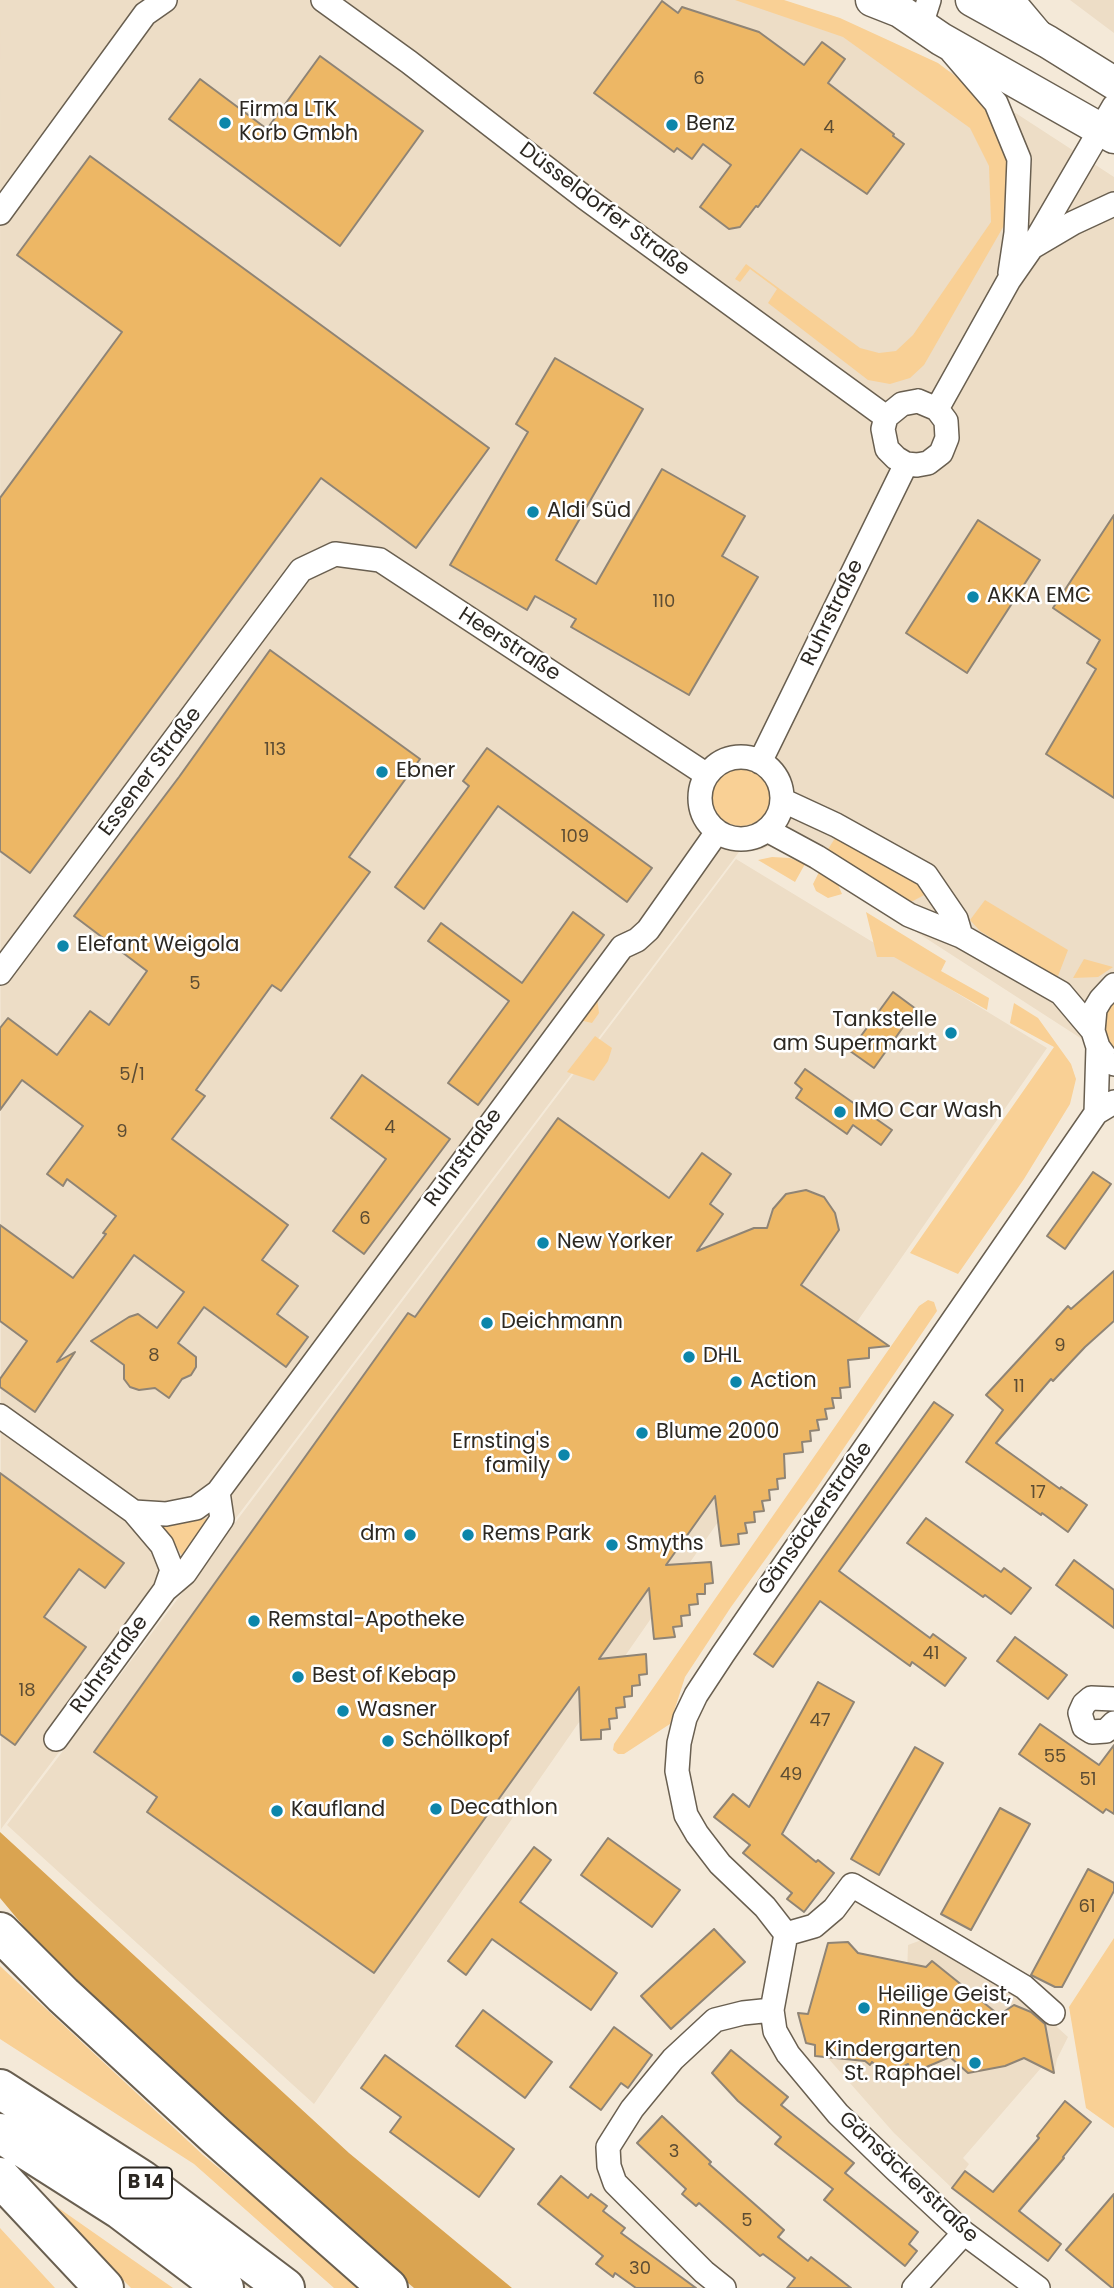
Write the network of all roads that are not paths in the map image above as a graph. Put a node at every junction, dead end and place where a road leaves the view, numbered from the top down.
1 (165, 0) edge
2 (324, 0) edge
3 (972, 0) edge
4 (1013, 0) edge
5 (882, 2) edge
6 (930, 21) edge
7 (1048, 42) junction
8 (1114, 83) edge
9 (1110, 123) edge
10 (1114, 204) edge
11 (0, 213) edge
12 (1032, 247) junction
13 (1010, 280) junction
14 (937, 409) junction
15 (886, 417) junction
16 (906, 464) junction
17 (301, 570) joint
18 (760, 762) junction
19 (707, 775) junction
20 (782, 800) junction
21 (767, 830) junction
22 (718, 832) junction
23 (961, 936) junction
24 (0, 973) edge
25 (1112, 987) edge
26 (1061, 993) junction
27 (1095, 1039) junction
28 (1114, 1064) edge
29 (1105, 1108) edge
30 (0, 1416) edge
31 (218, 1492) junction
32 (134, 1512) junction
33 (165, 1590) junction
34 (1114, 1699) edge
35 (1114, 1723) edge
36 (56, 1739) dead end
37 (0, 1932) edge
38 (786, 1934) junction
39 (772, 2010) junction
40 (1053, 2013) dead end
41 (0, 2089) edge
42 (0, 2133) edge
43 (0, 2177) edge
44 (964, 2233) junction
45 (97, 2281) edge
46 (225, 2288) edge
47 (285, 2288) edge
48 (388, 2288) edge
49 (724, 2288) edge
50 (914, 2288) edge
51 (1038, 2288) edge

1 - 11 street
2 - 15 street, Düsseldorfer Straße
3 - 7 main road
4 - 7 street
5 - 6 main road
6 - 9 main road
6 - 13 street
7 - 8 main road
9 - 12 street
10 - 12 street
12 - 13 street
13 - 14 street
14 - 15 street
14 - 16 street
15 - 16 street
16 - 18 street, Ruhrstraße
17 - 19 street, Heerstraße
17 - 24 street, Essener Straße
18 - 19 street
18 - 20 street
19 - 22 street
20 - 21 street
20 - 23 street
21 - 22 street
21 - 23 street
22 - 31 street, Ruhrstraße
23 - 26 street
25 - 26 street
25 - 27 street, Gänsäckerstraße
26 - 27 street
27 - 28 street
27 - 29 street, Gänsäckerstraße
29 - 38 street, Gänsäckerstraße
30 - 32 street
31 - 32 street, Ruhrstraße
31 - 33 street, Ruhrstraße
32 - 33 street
33 - 36 street, Ruhrstraße
34 - 35 street
37 - 48 highway
38 - 39 street, Gänsäckerstraße
38 - 40 street
39 - 44 street, Gänsäckerstraße
39 - 49 street
41 - 47 highway, B 14
42 - 46 highway, B 14
43 - 45 highway
44 - 50 street
44 - 51 street, Gänsäckerstraße

